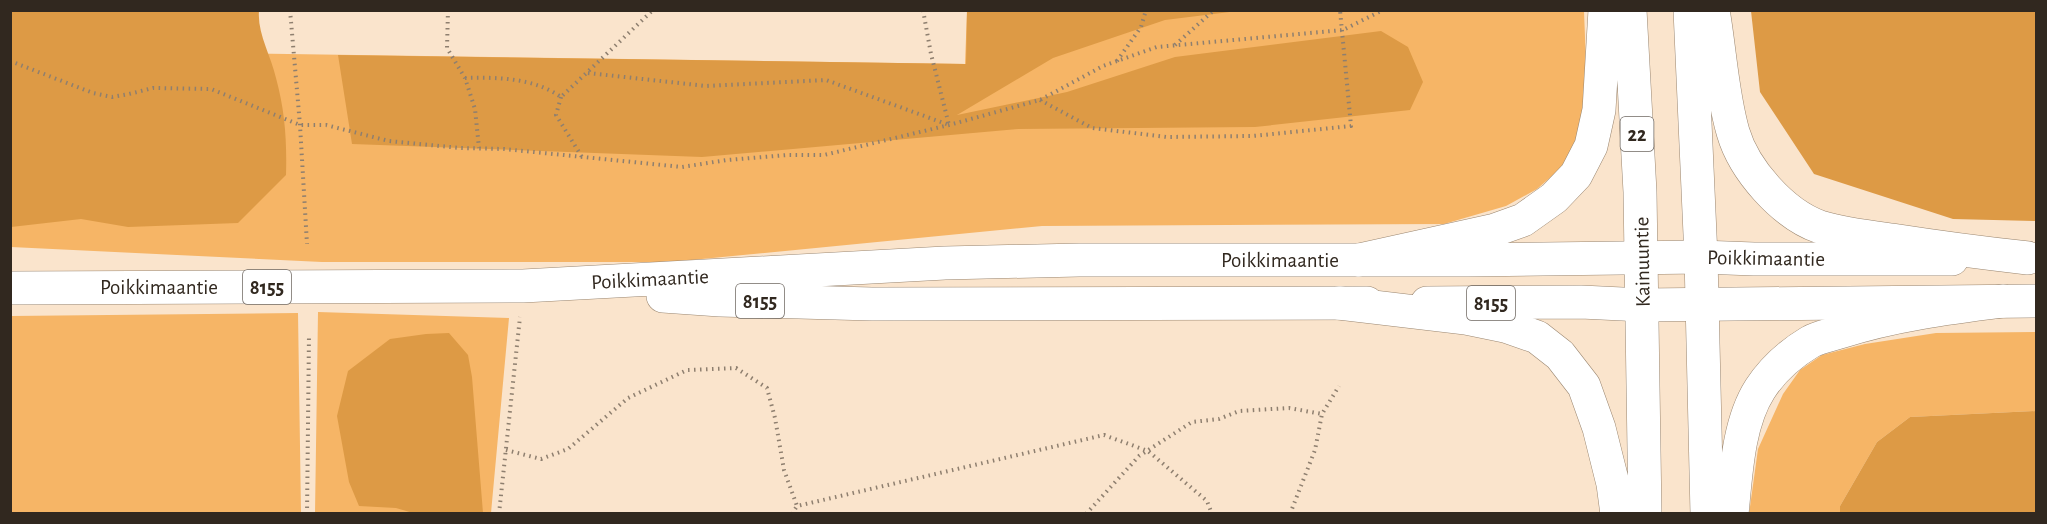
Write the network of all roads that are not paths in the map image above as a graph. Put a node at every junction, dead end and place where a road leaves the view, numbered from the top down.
1 (1605, 10) edge
2 (1630, 10) edge
3 (1690, 10) edge
4 (1713, 10) edge
5 (1701, 257) junction
6 (1642, 258) junction
7 (2032, 258) edge
8 (1359, 260) junction
9 (523, 286) junction
10 (10, 288) edge
11 (2002, 301) junction
12 (2037, 301) edge
13 (1339, 303) junction
14 (1643, 305) junction
15 (1702, 305) junction
16 (1617, 513) edge
17 (1645, 513) edge
18 (1707, 513) edge
19 (1732, 513) edge

1 - 8 main road
2 - 6 main road, Kainuuntie / 22
3 - 5 main road
4 - 7 main road
5 - 6 main road, Poikkimaantie
5 - 7 main road, Poikkimaantie
5 - 15 main road
6 - 8 main road, Poikkimaantie / 8155
6 - 14 main road, Kainuuntie / 22
8 - 9 main road, Poikkimaantie / 8155
9 - 10 main road, Poikkimaantie / 8155
9 - 13 main road, Poikkimaantie / 8155
11 - 12 main road, Poikkimaantie
11 - 15 main road, Poikkimaantie
11 - 19 main road
13 - 14 main road, Poikkimaantie / 8155
13 - 16 main road
14 - 15 main road, Poikkimaantie
14 - 17 main road, Kainuuntie / 22
15 - 18 main road

